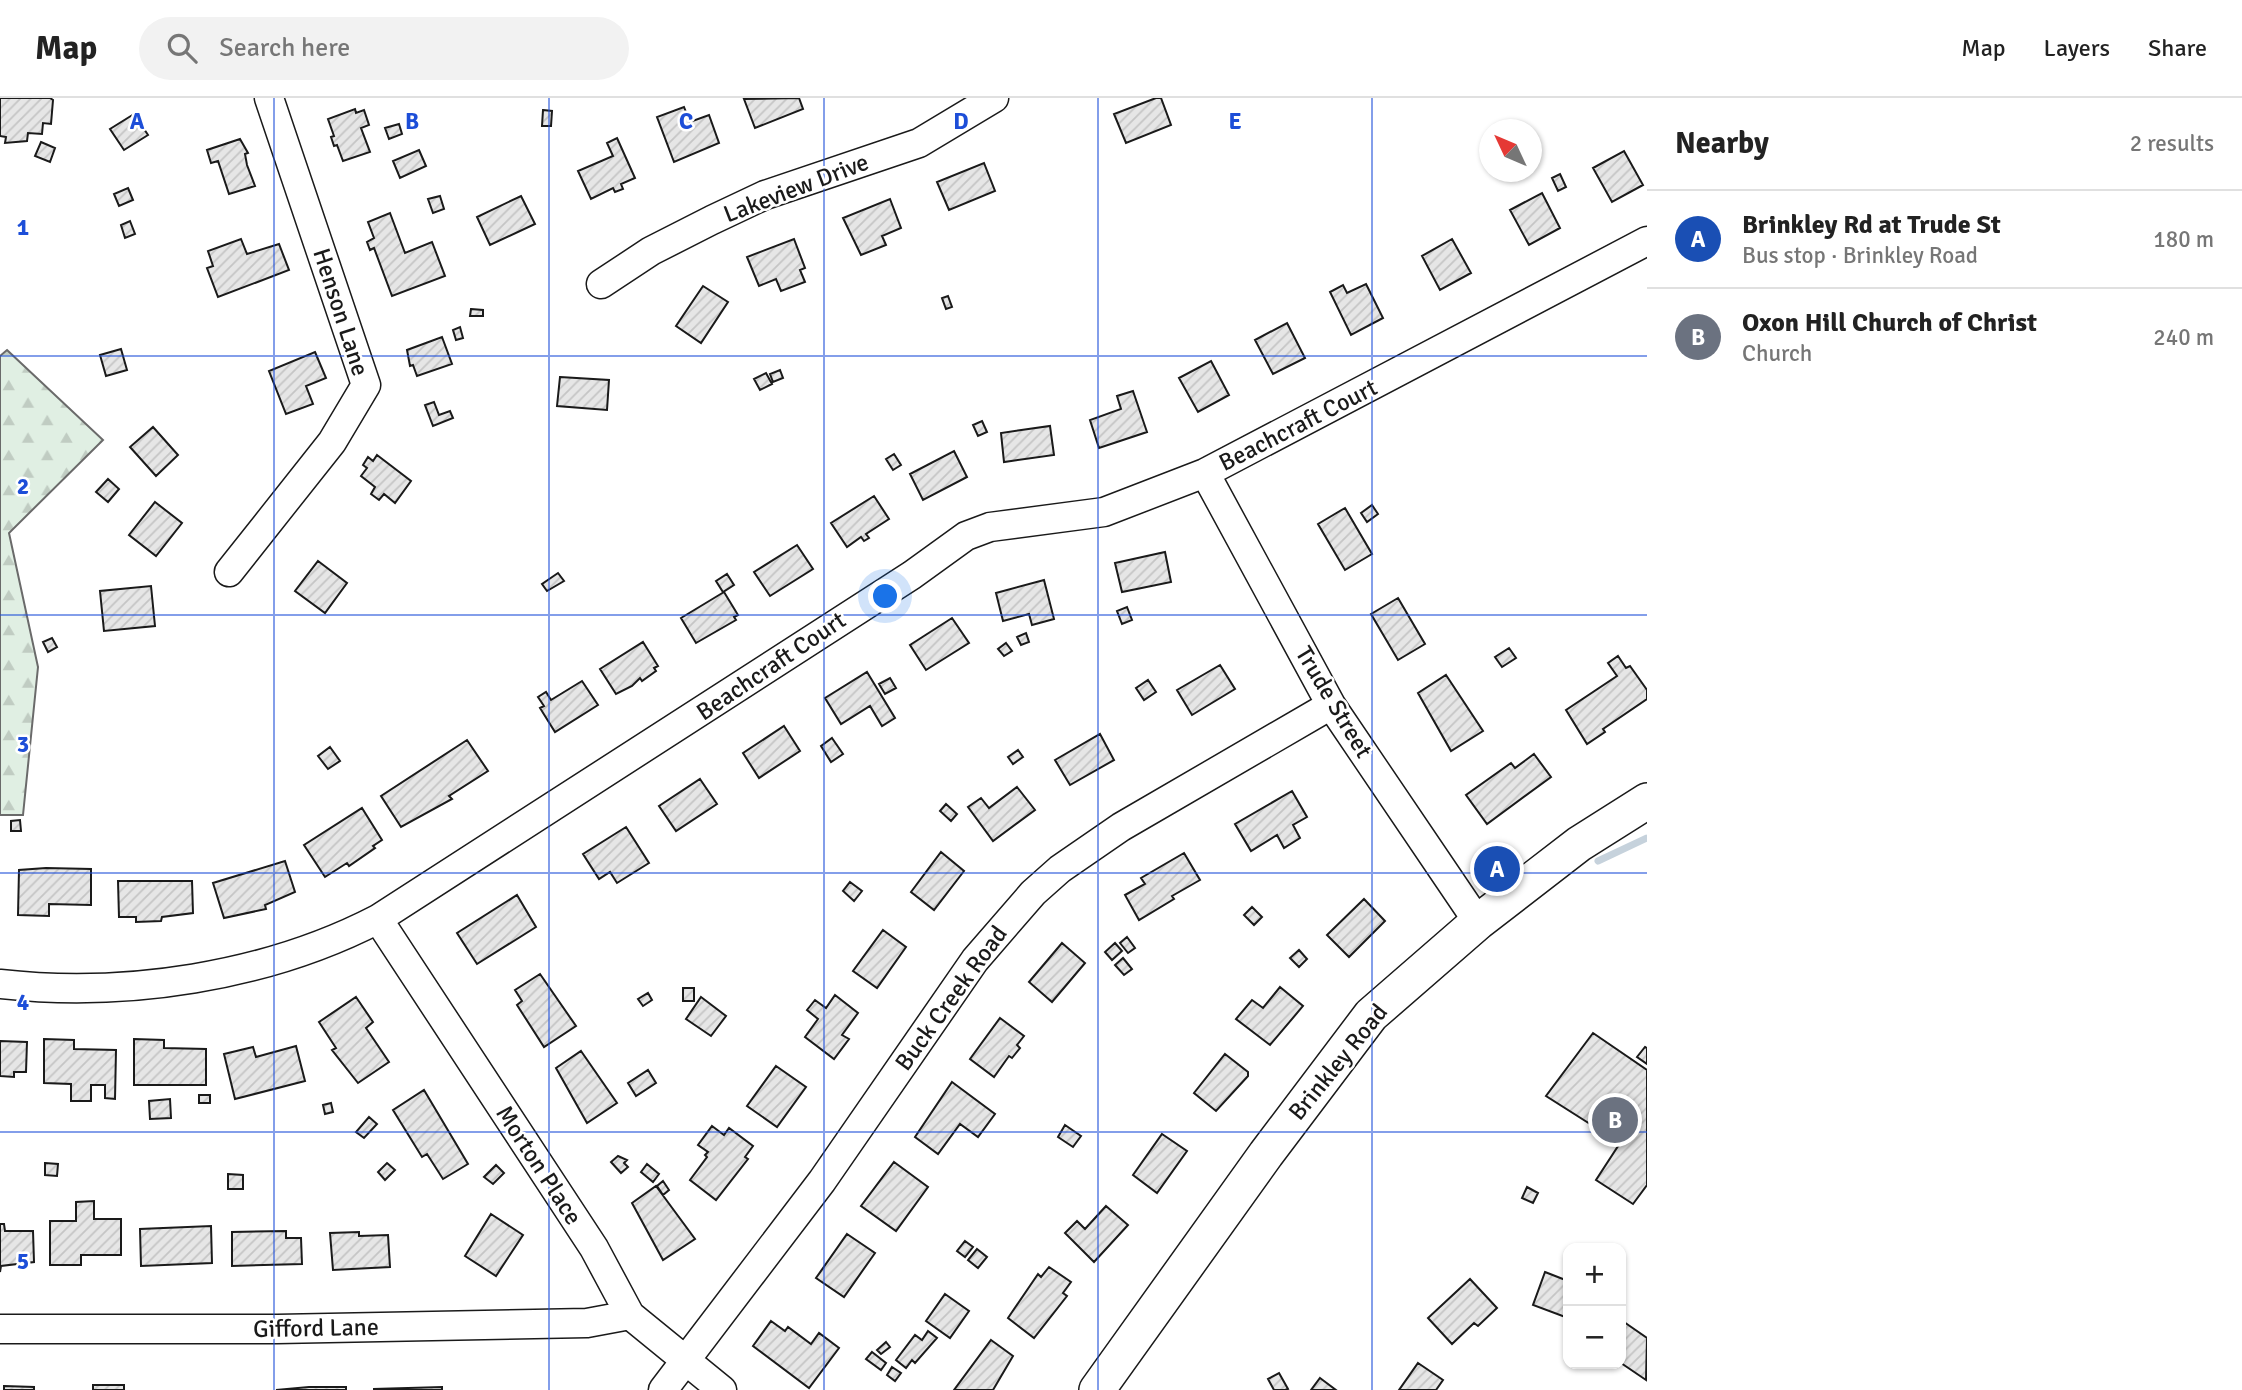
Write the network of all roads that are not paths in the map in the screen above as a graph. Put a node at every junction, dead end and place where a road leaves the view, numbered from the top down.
1 (269, 98) edge
2 (994, 98) edge
3 (1647, 241) edge
4 (601, 284) dead end
5 (1205, 474) junction
6 (229, 572) dead end
7 (1331, 705) junction
8 (1647, 801) edge
9 (378, 919) junction
10 (1478, 922) junction
11 (0, 984) edge
12 (630, 1315) junction
13 (0, 1329) edge
14 (685, 1362) junction
15 (663, 1390) edge
16 (722, 1390) edge
17 (1097, 1390) edge

1 - 6 street, Henson Lane
2 - 4 street, Lakeview Drive
3 - 5 street, Beachcraft Court
5 - 7 street, Trude Street
5 - 9 street, Beachcraft Court
7 - 10 street, Trude Street
7 - 14 street, Buck Creek Road
8 - 10 main road, Brinkley Road
9 - 11 street, Beachcraft Court
9 - 12 street, Morton Place
10 - 17 main road, Brinkley Road
12 - 13 street, Gifford Lane
12 - 14 street, Morton Place
14 - 15 street, Buck Creek Road
14 - 16 street, Morton Place

